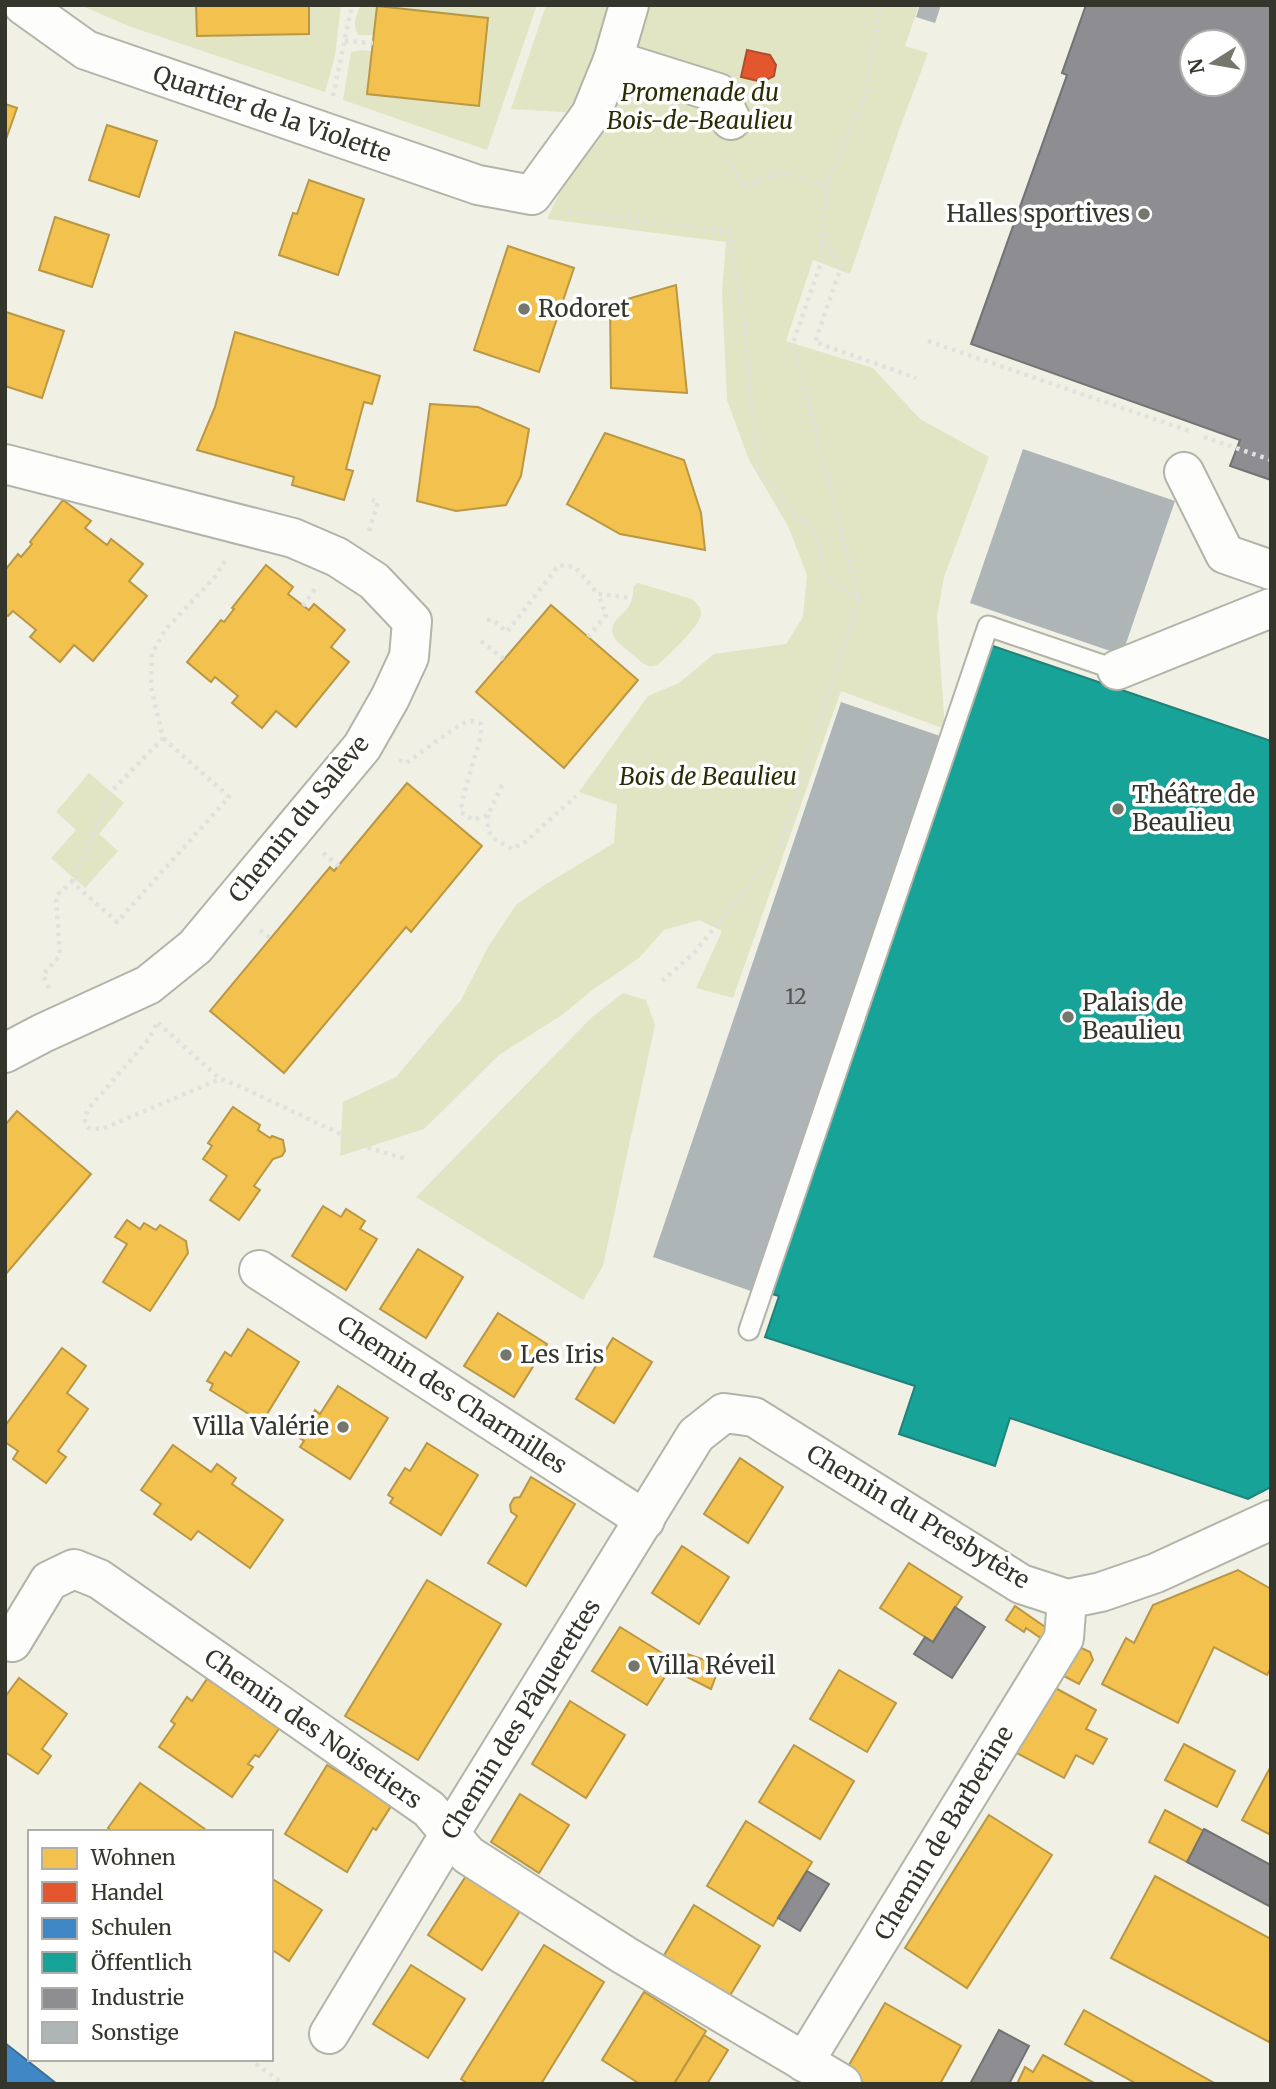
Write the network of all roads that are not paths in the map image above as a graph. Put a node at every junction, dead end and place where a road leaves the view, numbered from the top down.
1 (23, 5) edge
2 (629, 5) edge
3 (612, 60) junction
4 (730, 137) road end
5 (5, 464) edge
6 (1184, 472) dead end
7 (1271, 570) edge
8 (1271, 608) edge
9 (1117, 670) joint
10 (5, 1053) edge
11 (259, 1270) dead end
12 (749, 1330) dead end
13 (724, 1413) joint
14 (645, 1520) junction
15 (1271, 1520) edge
16 (1067, 1599) junction
17 (12, 1642) dead end
18 (449, 1835) junction
19 (329, 2034) dead end
20 (804, 2062) junction
21 (842, 2084) edge

1 - 3 street, Quartier de la Violette
2 - 3 street
3 - 4 street
5 - 10 street, Chemin du Salève
6 - 7 street
8 - 9 street
9 - 12 lane
11 - 14 street, Chemin des Charmilles
13 - 14 street, Chemin des Pâquerettes
13 - 16 street, Chemin du Presbytère
14 - 18 street, Chemin des Pâquerettes
15 - 16 street, Chemin du Presbytère
16 - 20 street, Chemin de Barberine
17 - 18 street, Chemin des Noisetiers
18 - 19 street, Chemin des Pâquerettes
18 - 20 street, Chemin des Noisetiers
20 - 21 street, Chemin des Noisetiers

